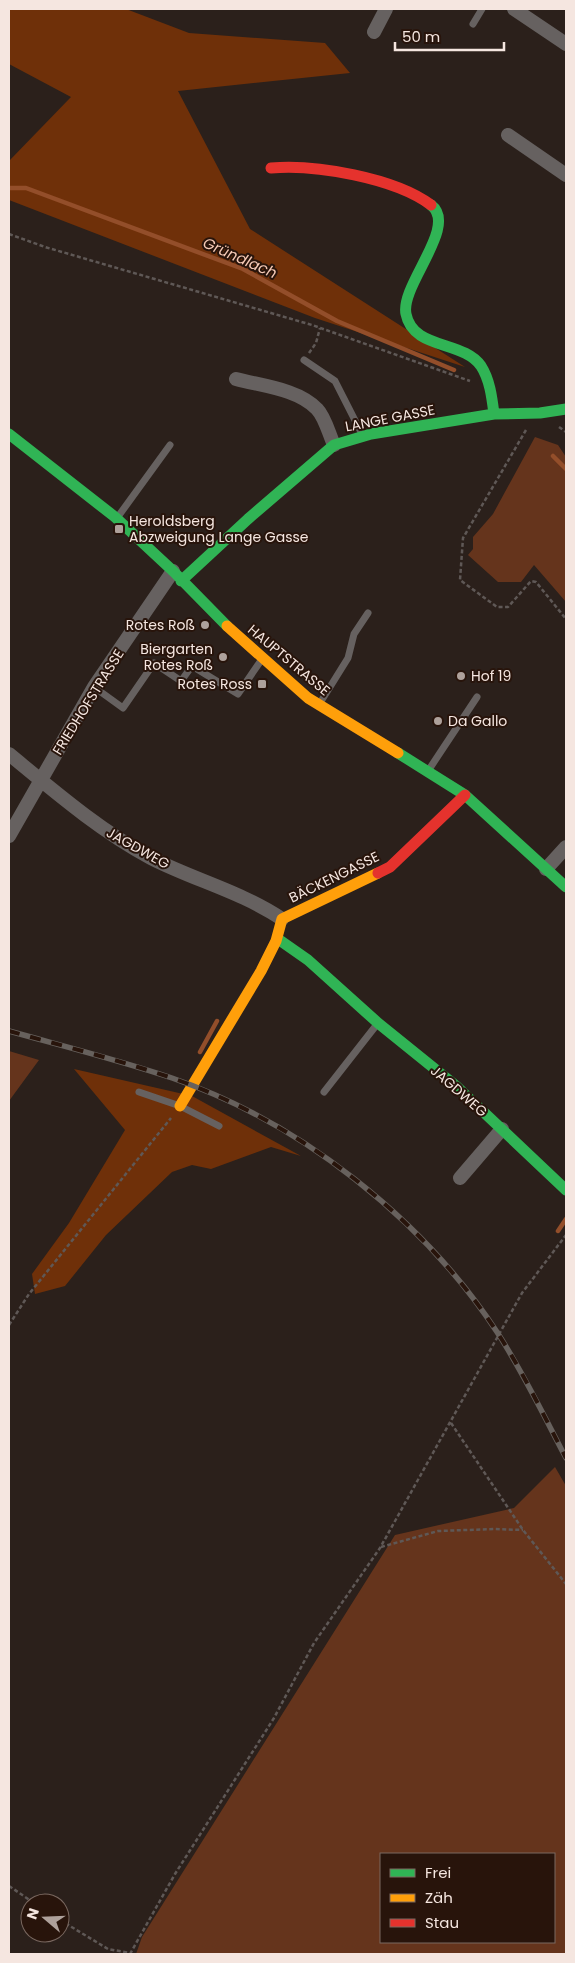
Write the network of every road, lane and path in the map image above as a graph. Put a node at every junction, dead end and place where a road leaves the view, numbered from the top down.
1 (386, 9) edge
2 (482, 9) edge
3 (514, 9) edge
4 (473, 24) dead end
5 (374, 32) dead end
6 (566, 44) edge
7 (508, 135) dead end
8 (271, 168) dead end
9 (566, 176) edge
10 (9, 234) edge
11 (320, 328) junction
12 (304, 360) joint
13 (236, 379) dead end
14 (490, 389) junction
15 (566, 409) edge
16 (526, 413) junction
17 (494, 414) junction
18 (9, 434) edge
19 (364, 436) junction
20 (170, 445) dead end
21 (334, 445) junction
22 (117, 519) junction
23 (177, 576) junction
24 (368, 612) dead end
25 (566, 619) edge
26 (262, 658) junction
27 (94, 687) junction
28 (477, 697) dead end
29 (318, 706) junction
30 (9, 754) edge
31 (428, 771) junction
32 (40, 780) junction
33 (465, 795) junction
34 (9, 836) edge
35 (566, 847) edge
36 (546, 869) junction
37 (566, 887) edge
38 (282, 920) junction
39 (278, 939) junction
40 (378, 1023) junction
41 (139, 1092) dead end
42 (324, 1092) dead end
43 (180, 1106) junction
44 (220, 1126) dead end
45 (502, 1129) junction
46 (460, 1178) dead end
47 (566, 1190) edge
48 (566, 1235) edge
49 (9, 1325) edge
50 (451, 1423) junction
51 (523, 1530) junction
52 (380, 1548) junction
53 (566, 1584) edge
54 (9, 1886) edge
55 (20, 1893) edge
56 (70, 1926) edge
57 (130, 1953) edge

1 - 5 street
2 - 4 lane
3 - 6 street
7 - 9 street
8 - 14 street
10 - 11 path
11 - 12 path
11 - 14 path
12 - 19 lane
13 - 21 street
14 - 17 street
15 - 16 street, LANGE GASSE
16 - 17 street, LANGE GASSE
16 - 25 path
17 - 19 street, LANGE GASSE
18 - 22 street, HAUPTSTRASSE
19 - 21 street, LANGE GASSE
20 - 22 lane
21 - 23 street, LANGE GASSE
22 - 23 street, HAUPTSTRASSE
23 - 26 street, HAUPTSTRASSE
23 - 27 street, FRIEDHOFSTRASSE
24 - 29 lane
26 - 27 lane
26 - 29 street, HAUPTSTRASSE
27 - 32 street, FRIEDHOFSTRASSE
28 - 31 lane
29 - 31 street, HAUPTSTRASSE
30 - 32 street, JAGDWEG
31 - 33 street, HAUPTSTRASSE
32 - 34 street, FRIEDHOFSTRASSE
32 - 38 street, JAGDWEG
33 - 36 street, HAUPTSTRASSE
33 - 38 street, BÄCKENGASSE
35 - 36 street
36 - 37 street, HAUPTSTRASSE
38 - 39 street, BÄCKENGASSE
39 - 40 street, JAGDWEG
39 - 43 street, BÄCKENGASSE
40 - 42 lane
40 - 45 street, JAGDWEG
41 - 43 lane
43 - 44 lane
43 - 49 path
45 - 46 street
45 - 47 street, JAGDWEG
48 - 50 path
50 - 51 path
50 - 52 path
51 - 52 path
51 - 53 path
52 - 57 path
54 - 55 path
56 - 57 path

